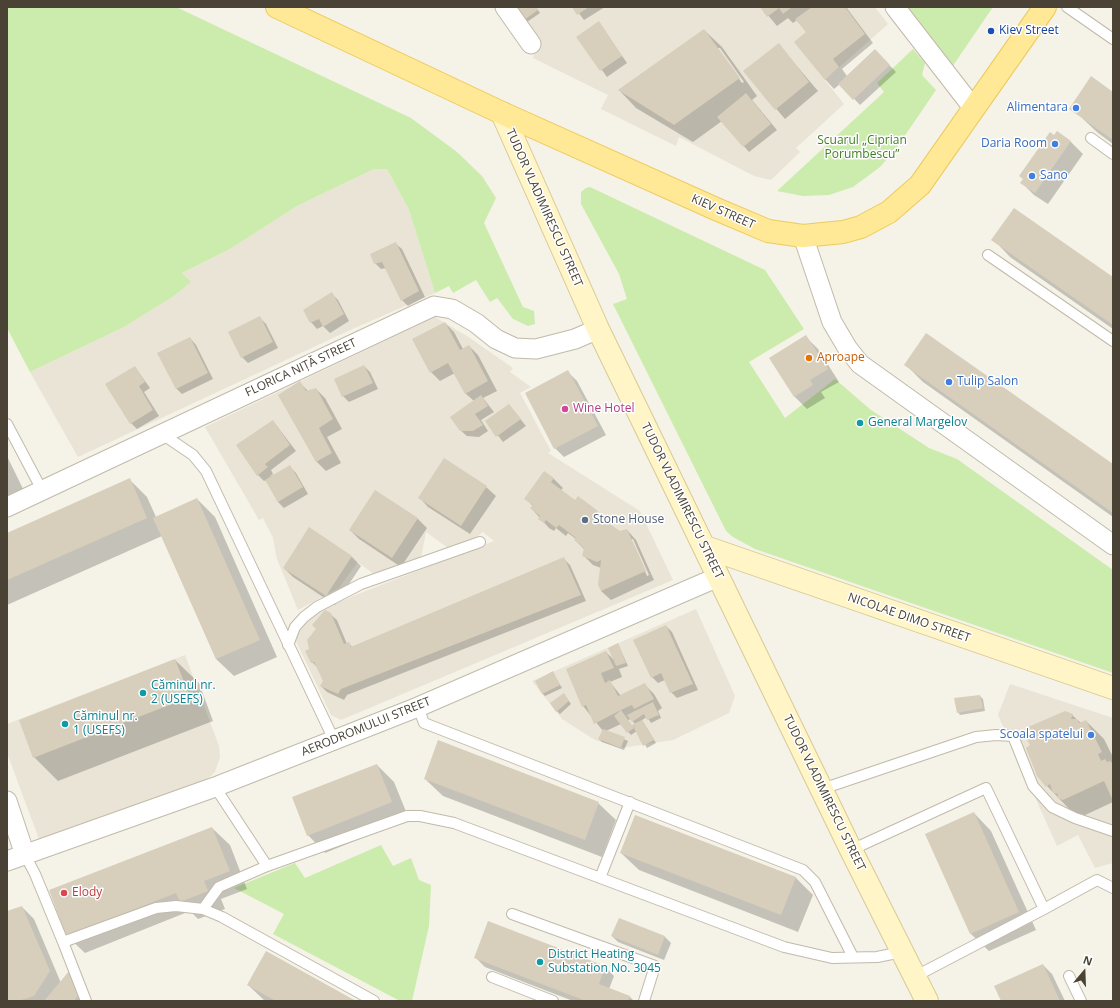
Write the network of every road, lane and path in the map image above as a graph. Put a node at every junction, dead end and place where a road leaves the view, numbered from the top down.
1 (277, 7) edge
2 (505, 7) edge
3 (895, 7) edge
4 (1045, 7) edge
5 (1067, 7) edge
6 (1113, 39) edge
7 (531, 44) dead end
8 (974, 108) junction
9 (502, 113) junction
10 (1091, 138) dead end
11 (1113, 154) edge
12 (803, 236) junction
13 (988, 255) dead end
14 (598, 329) junction
15 (1113, 341) edge
16 (7, 424) edge
17 (162, 434) junction
18 (43, 492) junction
19 (7, 507) edge
20 (480, 542) dead end
21 (1113, 545) edge
22 (705, 546) junction
23 (718, 577) junction
24 (288, 645) junction
25 (1113, 688) edge
26 (418, 707) junction
27 (334, 740) junction
28 (215, 787) junction
29 (822, 789) junction
30 (7, 801) edge
31 (630, 802) junction
32 (1113, 831) edge
33 (851, 850) junction
34 (25, 855) junction
35 (7, 861) edge
36 (268, 866) junction
37 (600, 878) junction
38 (1113, 888) edge
39 (203, 909) junction
40 (1044, 909) junction
41 (512, 914) dead end
42 (62, 942) junction
43 (902, 952) junction
44 (853, 957) junction
45 (1069, 976) dead end
46 (492, 977) dead end
47 (914, 977) junction
48 (86, 1001) edge
49 (374, 1001) edge
50 (553, 1001) edge
51 (644, 1001) edge
52 (927, 1001) edge
53 (1081, 1001) edge

1 - 9 main road, TUDOR VLADIMIRESCU STREET
2 - 7 street
3 - 8 street
4 - 8 main road, KIEV STREET
5 - 6 lane
8 - 12 main road, KIEV STREET
9 - 12 main road, KIEV STREET
9 - 14 main road, TUDOR VLADIMIRESCU STREET
10 - 11 lane
12 - 21 street
13 - 15 lane
14 - 17 street, FLORICA NIȚĂ STREET
14 - 22 main road, TUDOR VLADIMIRESCU STREET
16 - 18 lane
17 - 18 street, FLORICA NIȚĂ STREET
17 - 24 lane
18 - 19 street, FLORICA NIȚĂ STREET
20 - 24 lane
22 - 23 main road, TUDOR VLADIMIRESCU STREET
22 - 25 main road, NICOLAE DIMO STREET
23 - 26 street, AERODROMULUI STREET
23 - 29 main road, TUDOR VLADIMIRESCU STREET
24 - 27 lane
26 - 27 street, AERODROMULUI STREET
26 - 31 lane
27 - 28 street, AERODROMULUI STREET
28 - 34 street, AERODROMULUI STREET
28 - 36 lane
29 - 32 lane
29 - 33 main road, TUDOR VLADIMIRESCU STREET
30 - 34 street
31 - 37 lane
31 - 44 lane
33 - 40 lane
33 - 43 main road, TUDOR VLADIMIRESCU STREET
34 - 35 street, AERODROMULUI STREET
34 - 42 lane
36 - 37 lane
36 - 39 lane
37 - 44 lane
38 - 40 lane
39 - 42 lane
39 - 49 lane
40 - 47 lane
41 - 51 lane
42 - 48 lane
43 - 44 lane
43 - 47 main road, TUDOR VLADIMIRESCU STREET
45 - 53 lane
46 - 50 lane
47 - 52 main road, TUDOR VLADIMIRESCU STREET

